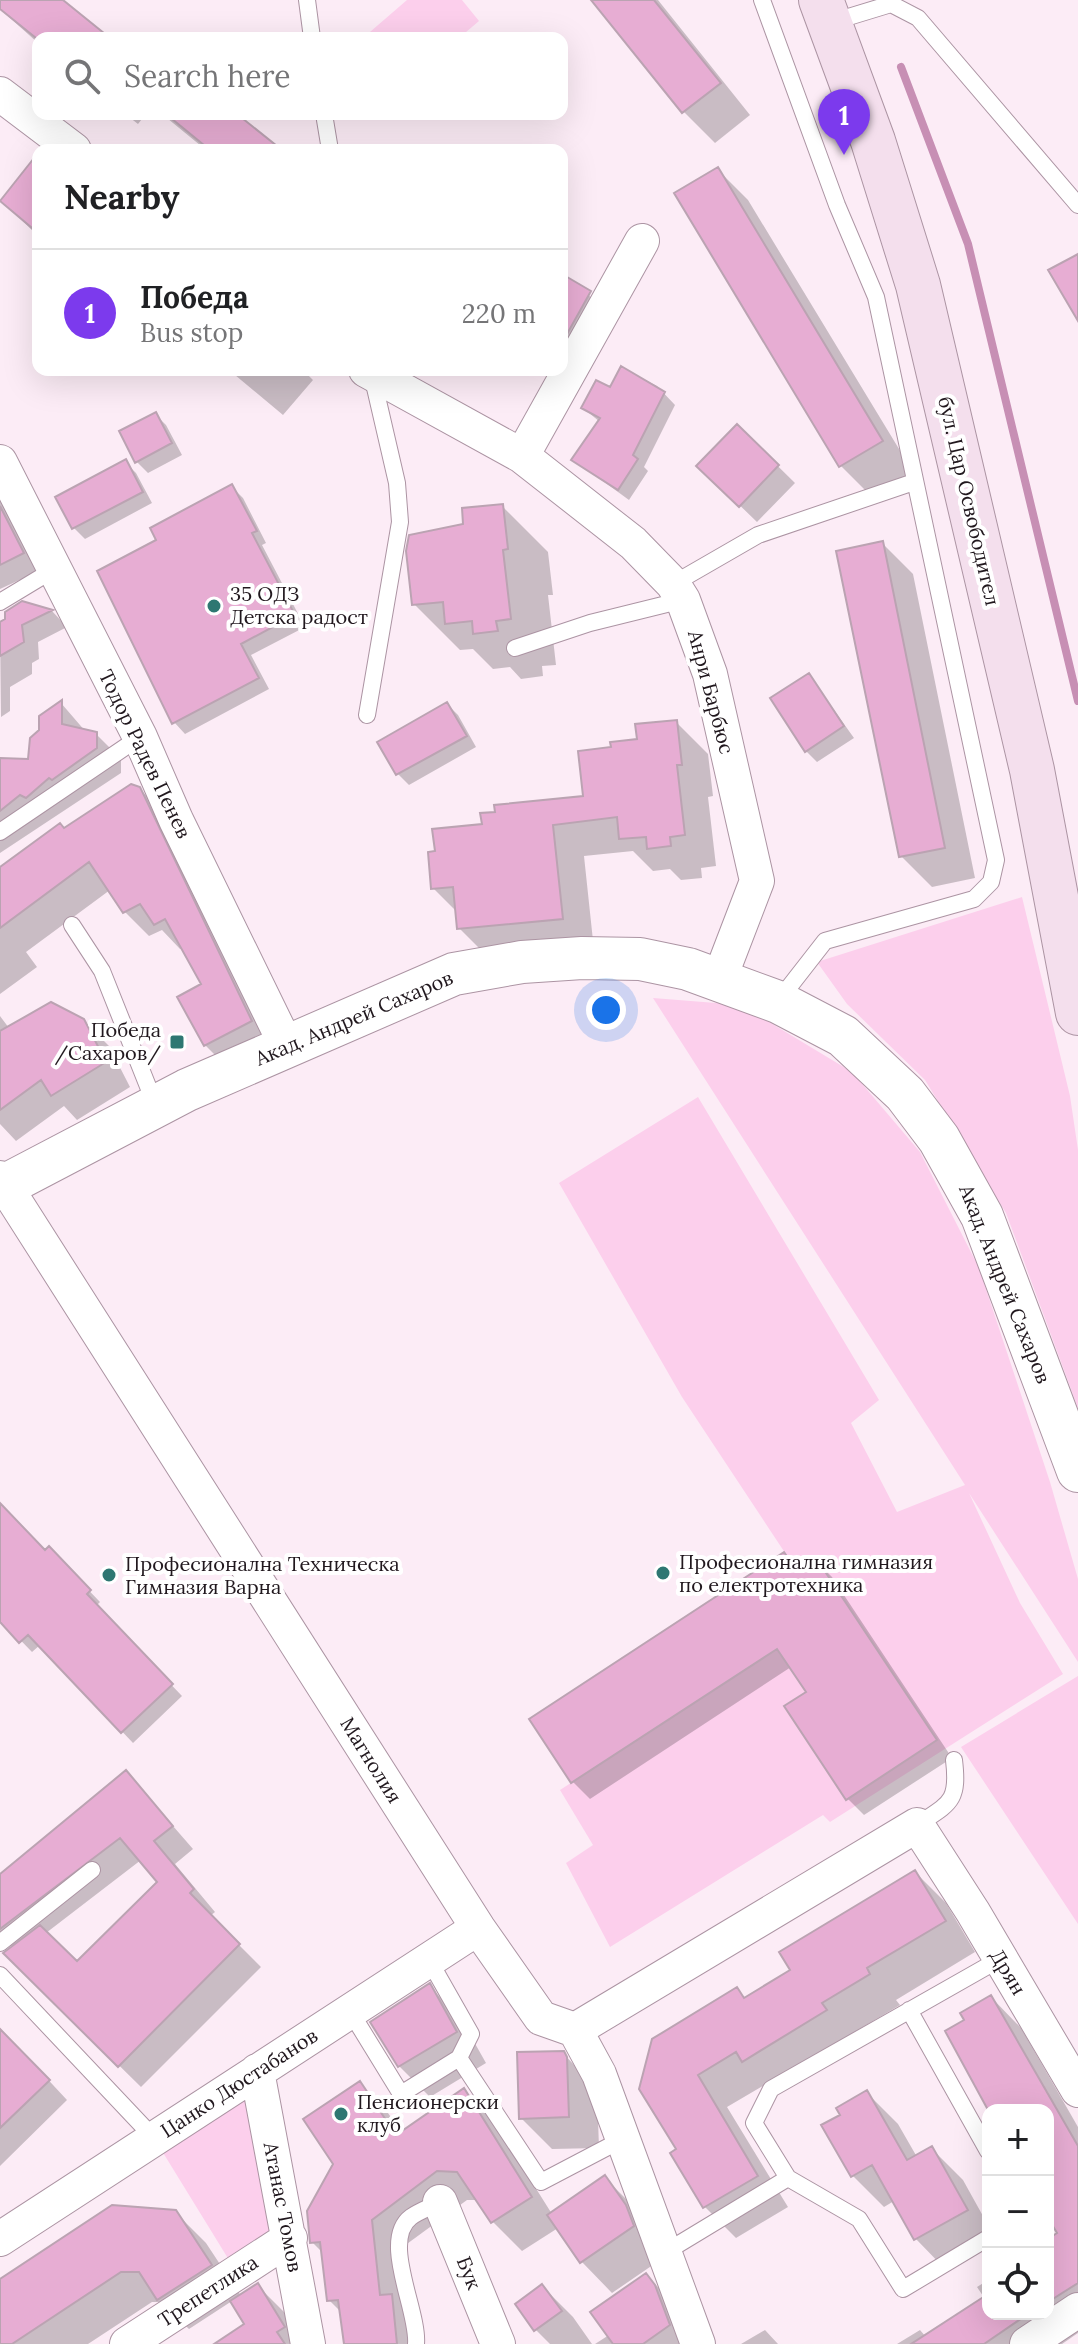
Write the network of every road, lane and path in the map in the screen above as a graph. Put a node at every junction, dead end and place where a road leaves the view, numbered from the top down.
1 (307, 0) edge
2 (762, 0) edge
3 (837, 10) edge
4 (311, 32) edge
5 (0, 94) edge
6 (32, 118) edge
7 (34, 120) edge
8 (325, 120) edge
9 (66, 144) edge
10 (329, 144) edge
11 (1077, 204) edge
12 (642, 241) dead end
13 (568, 374) edge
14 (370, 376) edge
15 (376, 376) edge
16 (567, 376) edge
17 (522, 456) junction
18 (0, 462) edge
19 (914, 482) junction
20 (53, 570) junction
21 (678, 592) junction
22 (0, 602) edge
23 (515, 648) dead end
24 (367, 715) dead end
25 (140, 737) junction
26 (0, 832) edge
27 (1078, 903) edge
28 (72, 925) dead end
29 (719, 980) junction
30 (778, 1002) junction
31 (1078, 1013) edge
32 (287, 1047) junction
33 (156, 1106) junction
34 (2, 1184) edge
35 (1078, 1471) edge
36 (954, 1760) dead end
37 (917, 1825) junction
38 (92, 1870) dead end
39 (478, 1928) junction
40 (0, 1943) edge
41 (1000, 1959) junction
42 (429, 1960) junction
43 (0, 1975) edge
44 (909, 2010) junction
45 (350, 2011) junction
46 (575, 2030) junction
47 (459, 2058) junction
48 (257, 2071) junction
49 (1078, 2090) edge
50 (154, 2138) junction
51 (623, 2139) junction
52 (982, 2140) edge
53 (788, 2178) junction
54 (440, 2202) joint
55 (290, 2238) junction
56 (0, 2239) edge
57 (982, 2242) edge
58 (664, 2253) junction
59 (1078, 2310) edge
60 (127, 2344) edge
61 (308, 2344) edge
62 (416, 2344) edge
63 (498, 2344) edge
64 (698, 2344) edge
65 (1027, 2344) edge

1 - 4 lane
2 - 19 lane
3 - 11 lane
3 - 27 main road, бул. Цар Освободител
3 - 31 main road, бул. Цар Освободител
5 - 6 street
7 - 9 street
8 - 10 lane
12 - 13 street
14 - 24 lane
15 - 17 street, Анри Барбюс
16 - 17 street
17 - 21 street, Анри Барбюс
18 - 20 street, Тодор Радев Пенев
19 - 21 lane
19 - 30 lane
20 - 22 lane
20 - 25 street, Тодор Радев Пенев
21 - 23 lane
21 - 29 street, Анри Барбюс
25 - 26 lane
25 - 32 street, Тодор Радев Пенев
28 - 33 lane
29 - 30 street, Акад. Андрей Сахаров
29 - 32 street, Акад. Андрей Сахаров
30 - 35 street, Акад. Андрей Сахаров
32 - 33 street, Акад. Андрей Сахаров
33 - 34 street, Акад. Андрей Сахаров
34 - 39 street, Магнолия
36 - 37 lane
37 - 41 street, Дрян
37 - 46 street
38 - 40 lane
39 - 42 street, Цанко Дюстабанов
39 - 46 street, Магнолия
41 - 44 lane
41 - 49 street, Дрян
42 - 45 street, Цанко Дюстабанов
42 - 47 lane
43 - 50 lane
44 - 52 lane
44 - 53 lane
45 - 47 lane
45 - 48 street, Цанко Дюстабанов
46 - 51 street
47 - 51 lane
48 - 50 street, Цанко Дюстабанов
48 - 55 street, Атанас Томов
50 - 56 street, Цанко Дюстабанов
51 - 58 street
53 - 57 lane
53 - 58 lane
54 - 62 lane
54 - 63 street, Бук
55 - 60 street, Трепетлика
55 - 61 street, Атанас Томов
58 - 64 street
59 - 65 street

